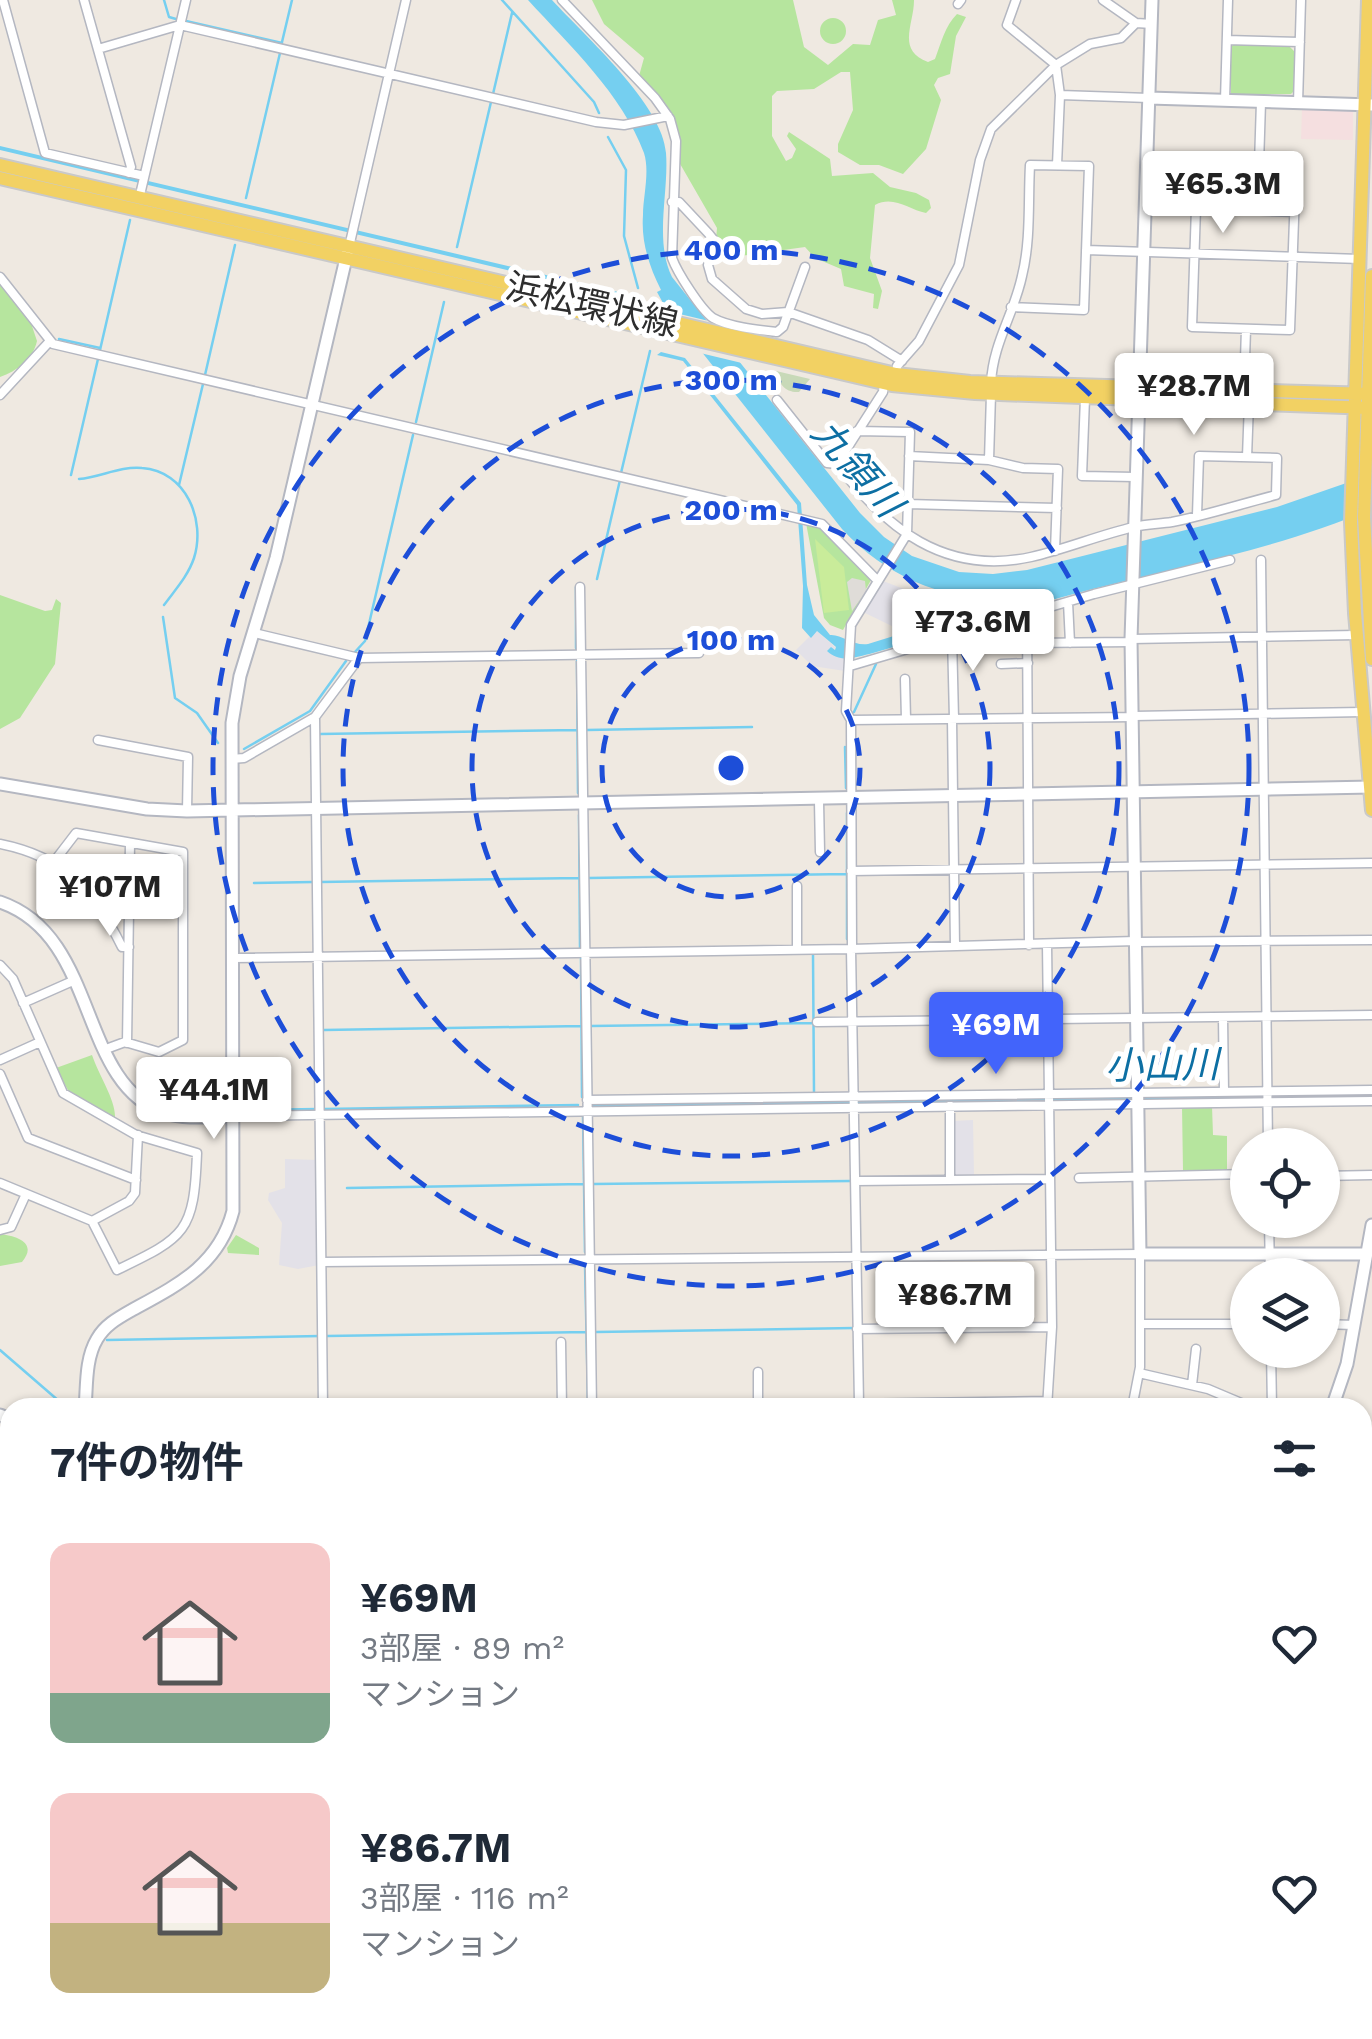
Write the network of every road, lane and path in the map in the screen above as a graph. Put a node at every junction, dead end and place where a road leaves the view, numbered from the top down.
1 (3, 0) edge
2 (84, 0) edge
3 (186, 0) edge
4 (406, 0) edge
5 (562, 0) edge
6 (1016, 0) edge
7 (1103, 0) edge
8 (1152, 0) edge
9 (1228, 0) edge
10 (1301, 0) edge
11 (1368, 0) edge
12 (1136, 23) junction
13 (1152, 24) junction
14 (180, 25) junction
15 (1227, 40) junction
16 (1300, 42) junction
17 (98, 49) junction
18 (1056, 65) junction
19 (389, 74) junction
20 (1060, 95) junction
21 (1149, 98) junction
22 (1225, 100) junction
23 (1261, 102) junction
24 (1298, 103) junction
25 (1369, 105) edge
26 (663, 117) junction
27 (1147, 160) junction
28 (1224, 163) junction
29 (1259, 164) junction
30 (0, 165) edge
31 (1056, 165) junction
32 (130, 173) junction
33 (0, 178) edge
34 (142, 185) junction
35 (672, 202) junction
36 (1222, 209) junction
37 (1294, 212) junction
38 (350, 242) junction
39 (1086, 250) junction
40 (1144, 252) junction
41 (1195, 254) junction
42 (1293, 257) junction
43 (1360, 259) junction
44 (805, 267) dead end
45 (1372, 276) edge
46 (0, 277) edge
47 (1011, 308) junction
48 (788, 312) junction
49 (1246, 329) junction
50 (50, 342) junction
51 (894, 373) junction
52 (991, 389) junction
53 (1138, 393) junction
54 (0, 394) edge
55 (1246, 397) junction
56 (1085, 398) junction
57 (777, 400) dead end
58 (1365, 401) edge
59 (313, 405) junction
60 (857, 431) junction
61 (909, 456) junction
62 (1247, 457) junction
63 (989, 460) junction
64 (837, 464) junction
65 (1135, 477) junction
66 (908, 504) junction
67 (1056, 508) junction
68 (1198, 516) junction
69 (1358, 519) junction
70 (1133, 533) junction
71 (905, 538) junction
72 (1055, 551) junction
73 (1230, 560) dead end
74 (1260, 560) dead end
75 (881, 577) junction
76 (1132, 586) junction
77 (580, 587) dead end
78 (1068, 602) junction
79 (1026, 614) junction
80 (254, 634) junction
81 (952, 636) junction
82 (1356, 636) junction
83 (1262, 637) junction
84 (1131, 640) junction
85 (1028, 643) junction
86 (1070, 643) junction
87 (699, 653) dead end
88 (581, 655) junction
89 (360, 658) junction
90 (1372, 659) edge
91 (850, 663) junction
92 (1028, 663) junction
93 (1001, 664) dead end
94 (905, 678) dead end
95 (1363, 712) junction
96 (1263, 714) junction
97 (1134, 716) junction
98 (315, 717) junction
99 (1028, 718) junction
100 (906, 719) junction
101 (953, 719) junction
102 (851, 720) junction
103 (98, 740) dead end
104 (231, 759) junction
105 (0, 784) edge
106 (1371, 787) edge
107 (1264, 790) junction
108 (1134, 792) junction
109 (1028, 793) junction
110 (954, 794) junction
111 (851, 799) junction
112 (819, 801) junction
113 (583, 804) junction
114 (231, 810) junction
115 (316, 810) junction
116 (1372, 810) edge
117 (187, 811) junction
118 (130, 842) junction
119 (0, 844) edge
120 (820, 852) dead end
121 (53, 863) junction
122 (1372, 863) edge
123 (1265, 865) junction
124 (1135, 868) junction
125 (1028, 869) junction
126 (954, 870) junction
127 (852, 871) junction
128 (796, 886) dead end
129 (0, 902) edge
130 (1372, 940) edge
131 (1266, 941) junction
132 (1136, 942) junction
133 (1029, 944) junction
134 (1047, 944) junction
135 (954, 946) junction
136 (129, 947) junction
137 (851, 948) junction
138 (797, 950) junction
139 (585, 952) junction
140 (318, 956) junction
141 (232, 958) junction
142 (0, 964) edge
143 (74, 980) junction
144 (23, 1003) junction
145 (1372, 1015) edge
146 (1266, 1017) junction
147 (1224, 1018) junction
148 (1137, 1019) junction
149 (1047, 1020) junction
150 (817, 1022) dead end
151 (852, 1022) junction
152 (40, 1042) junction
153 (127, 1043) junction
154 (106, 1049) junction
155 (0, 1060) edge
156 (0, 1074) edge
157 (1372, 1090) edge
158 (1224, 1092) junction
159 (1267, 1097) junction
160 (1138, 1098) junction
161 (1048, 1100) junction
162 (1372, 1100) edge
163 (853, 1101) junction
164 (888, 1101) junction
165 (13, 1104) junction
166 (587, 1105) junction
167 (950, 1106) junction
168 (0, 1110) edge
169 (320, 1111) junction
170 (234, 1116) junction
171 (1268, 1128) edge
172 (138, 1136) junction
173 (1230, 1174) edge
174 (1139, 1175) junction
175 (1340, 1176) edge
176 (1372, 1176) edge
177 (1050, 1178) junction
178 (1079, 1178) dead end
179 (136, 1180) junction
180 (950, 1180) junction
181 (855, 1181) junction
182 (0, 1183) edge
183 (26, 1194) junction
184 (92, 1222) junction
185 (1372, 1226) edge
186 (0, 1230) edge
187 (1270, 1238) edge
188 (1051, 1252) junction
189 (1270, 1252) junction
190 (1140, 1254) junction
191 (1367, 1254) junction
192 (856, 1255) junction
193 (590, 1258) junction
194 (1270, 1258) edge
195 (322, 1262) junction
196 (1140, 1324) junction
197 (1230, 1324) edge
198 (1340, 1325) edge
199 (1354, 1325) junction
200 (1052, 1327) junction
201 (857, 1329) junction
202 (561, 1342) dead end
203 (1196, 1350) dead end
204 (1271, 1368) edge
205 (758, 1372) dead end
206 (1139, 1373) junction
207 (1192, 1385) junction
208 (86, 1398) edge
209 (323, 1398) edge
210 (565, 1398) edge
211 (592, 1398) edge
212 (758, 1398) edge
213 (859, 1398) edge
214 (1047, 1398) edge
215 (1134, 1398) edge
216 (1226, 1398) edge
217 (1272, 1398) edge
218 (1336, 1398) edge

1 - 32 street
2 - 17 street
3 - 14 street
4 - 19 street
5 - 26 street
6 - 18 street
7 - 12 street
8 - 13 street
9 - 15 street
10 - 16 street
11 - 25 main road
12 - 13 street
12 - 18 street
13 - 21 street
14 - 17 street
14 - 19 street
14 - 34 street
15 - 16 street
15 - 22 street
16 - 24 street
17 - 32 street
18 - 20 street
18 - 51 street
19 - 26 street
19 - 38 street
20 - 21 street
20 - 31 street
21 - 22 street
21 - 27 street
22 - 23 street
23 - 24 street
23 - 29 street
24 - 25 street
25 - 43 main road
26 - 35 street
27 - 28 street
27 - 40 street
28 - 29 street
28 - 36 street
29 - 37 street
30 - 34 main road, 浜松環状線
31 - 39 street
31 - 47 street
32 - 34 street
33 - 38 main road, 浜松環状線
34 - 38 main road, 浜松環状線
35 - 48 street
35 - 48 street
36 - 37 street
36 - 41 street
37 - 42 street
38 - 51 main road, 浜松環状線
38 - 51 main road, 浜松環状線
38 - 59 street
39 - 40 street
39 - 47 street
40 - 41 street
40 - 53 street
41 - 42 street
41 - 49 street
42 - 43 street
42 - 49 street
43 - 58 main road
44 - 48 street
45 - 58 main road
46 - 50 street
47 - 52 street
48 - 51 street
49 - 55 street
50 - 54 street
50 - 59 street
51 - 52 main road, 浜松環状線
51 - 60 street
52 - 53 main road, 浜松環状線
52 - 56 main road, 浜松環状線
52 - 63 street
53 - 55 main road, 浜松環状線
53 - 56 main road, 浜松環状線
53 - 65 street
55 - 58 main road, 浜松環状線
55 - 62 street
56 - 65 street
57 - 64 street
58 - 69 main road
59 - 75 street
59 - 80 street
60 - 61 street
60 - 64 street
61 - 63 street
61 - 66 street
62 - 68 street
62 - 68 street
63 - 67 street
64 - 71 street
65 - 70 street
66 - 67 street
66 - 71 street
67 - 72 street
68 - 70 street
69 - 82 main road
69 - 90 main road
70 - 72 street
70 - 76 street
71 - 72 street
71 - 75 street
73 - 76 street
74 - 83 street
75 - 91 street
76 - 78 street
76 - 84 street
77 - 88 street
78 - 79 street
78 - 86 street
79 - 81 street
79 - 85 street
80 - 89 street
80 - 104 street
81 - 91 street
81 - 101 street
82 - 83 street
82 - 95 main road
83 - 84 street
83 - 96 street
84 - 86 street
84 - 97 street
85 - 86 street
85 - 92 street
87 - 88 street
88 - 89 street
88 - 113 street
89 - 98 street
91 - 102 street
92 - 93 street
92 - 99 street
94 - 100 street
95 - 96 street
95 - 106 main road
96 - 97 street
96 - 107 street
97 - 99 street
97 - 108 street
98 - 104 street
98 - 115 street
99 - 101 street
99 - 109 street
100 - 101 street
100 - 102 street
101 - 110 street
102 - 111 street
103 - 117 street
104 - 114 street
105 - 117 street
106 - 107 street
106 - 116 main road
107 - 108 street
107 - 123 street
108 - 109 street
108 - 124 street
109 - 110 street
109 - 125 street
110 - 111 street
110 - 126 street
111 - 112 street
111 - 127 street
112 - 113 street
112 - 120 street
113 - 115 street
113 - 139 street
114 - 115 street
114 - 117 street
114 - 141 street
115 - 140 street
118 - 121 street
118 - 136 street
118 - 153 street
119 - 121 street
121 - 136 street
122 - 123 street
123 - 124 street
123 - 131 street
124 - 125 street
124 - 132 street
125 - 126 street
125 - 133 street
126 - 127 street
126 - 135 street
127 - 137 street
128 - 138 street
129 - 143 street
130 - 131 street
131 - 132 street
131 - 146 street
132 - 134 street
132 - 148 street
133 - 134 street
133 - 135 street
134 - 149 street
135 - 137 street
136 - 153 street
137 - 138 street
137 - 151 street
138 - 139 street
139 - 140 street
139 - 166 street
140 - 141 street
140 - 169 street
141 - 170 street
142 - 144 street
143 - 144 street
143 - 154 street
144 - 152 street
145 - 146 street
146 - 147 street
146 - 159 street
147 - 148 street
147 - 158 street
148 - 149 street
148 - 160 street
149 - 151 street
149 - 161 street
150 - 151 street
151 - 163 street
152 - 155 street
152 - 172 street
153 - 154 street
154 - 170 street
156 - 165 street
157 - 159 street
158 - 159 street
158 - 160 street
159 - 160 street
159 - 162 street
159 - 171 street
160 - 161 street
160 - 174 street
161 - 164 street
161 - 167 street
161 - 177 street
163 - 164 street
163 - 166 street
163 - 181 street
164 - 167 street
165 - 168 street
165 - 179 street
166 - 169 street
166 - 193 street
167 - 180 street
169 - 170 street
169 - 195 street
170 - 208 street
172 - 179 street
172 - 184 street
173 - 174 street
174 - 178 street
174 - 190 street
175 - 176 street
177 - 180 street
177 - 188 street
179 - 184 street
180 - 181 street
181 - 192 street
182 - 183 street
183 - 184 street
183 - 186 street
185 - 191 street
187 - 189 street
188 - 190 street
188 - 192 street
188 - 200 street
189 - 190 street
189 - 191 street
189 - 194 street
190 - 196 street
191 - 199 street
192 - 193 street
192 - 201 street
193 - 195 street
193 - 211 street
195 - 209 street
196 - 197 street
196 - 206 street
198 - 199 street
199 - 218 street
200 - 201 street
200 - 214 street
201 - 213 street
202 - 210 street
203 - 207 street
204 - 217 street
205 - 212 street
206 - 207 street
206 - 215 street
207 - 216 street

